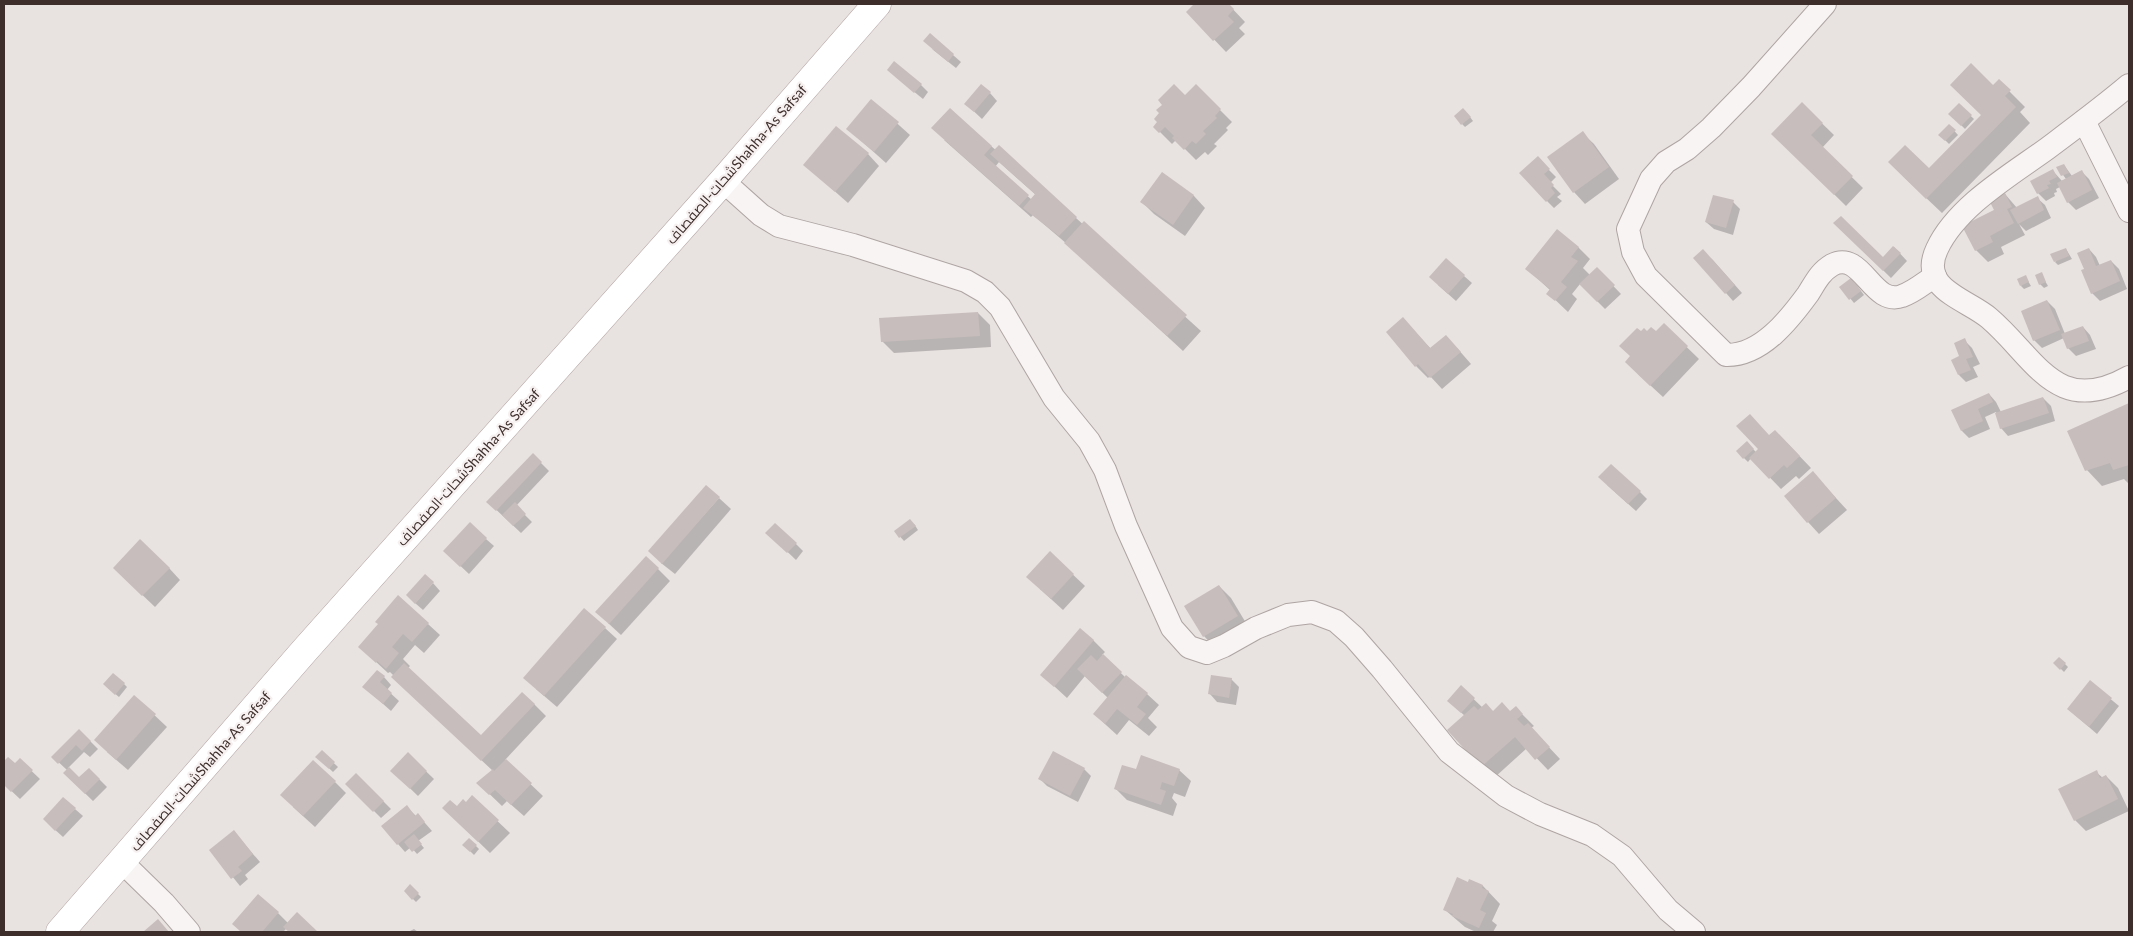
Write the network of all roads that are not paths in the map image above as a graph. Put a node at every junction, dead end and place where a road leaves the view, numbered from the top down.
1 (877, 4) edge
2 (1825, 4) edge
3 (2129, 85) edge
4 (2084, 121) junction
5 (723, 181) junction
6 (2129, 210) edge
7 (1934, 276) junction
8 (2129, 377) edge
9 (121, 861) junction
10 (60, 932) edge
11 (189, 932) edge
12 (1694, 932) edge

1 - 5 main road, شحات-الصفصافShahha-As Safsaf
2 - 7 street
3 - 4 street
4 - 6 street
4 - 7 street
5 - 9 main road, شحات-الصفصافShahha-As Safsaf
5 - 12 street
7 - 8 street
9 - 10 main road, شحات-الصفصافShahha-As Safsaf
9 - 11 street

